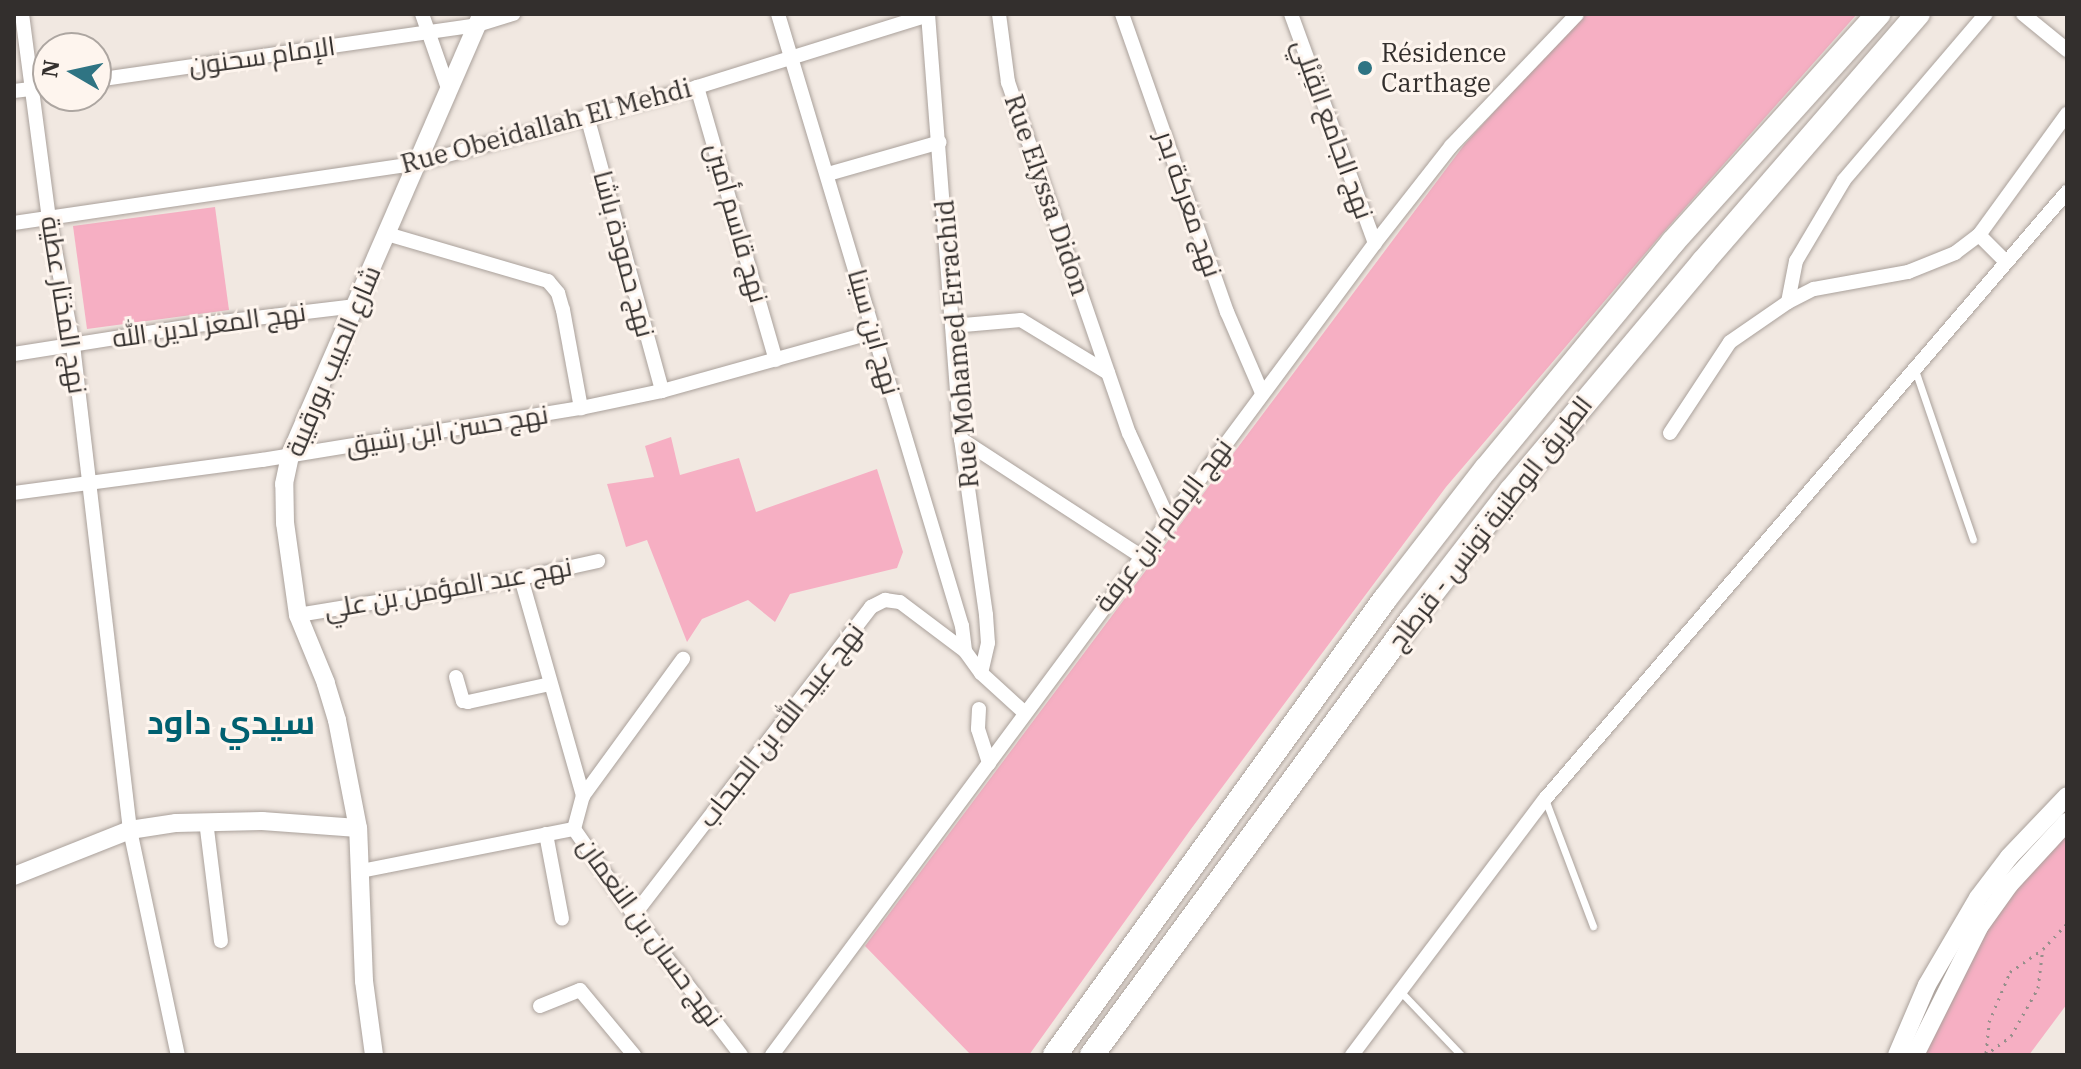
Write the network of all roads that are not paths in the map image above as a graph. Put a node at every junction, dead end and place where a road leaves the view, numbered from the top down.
1 (22, 14) edge
2 (422, 14) edge
3 (513, 14) edge
4 (778, 14) edge
5 (928, 14) edge
6 (999, 14) edge
7 (1122, 14) edge
8 (1291, 14) edge
9 (1577, 14) edge
10 (1878, 14) edge
11 (1918, 14) edge
12 (1986, 14) edge
13 (2023, 14) edge
14 (480, 20) edge
15 (427, 32) junction
16 (2067, 50) edge
17 (792, 57) junction
18 (112, 78) edge
19 (697, 87) junction
20 (32, 89) joint
21 (14, 91) edge
22 (449, 91) junction
23 (35, 112) edge
24 (2067, 114) edge
25 (587, 116) junction
26 (940, 142) junction
27 (418, 163) junction
28 (828, 174) junction
29 (2067, 192) edge
30 (49, 218) junction
31 (14, 223) edge
32 (387, 234) junction
33 (1979, 235) junction
34 (1375, 243) junction
35 (2006, 262) junction
36 (1788, 302) junction
37 (356, 306) junction
38 (952, 326) junction
39 (874, 332) junction
40 (73, 345) junction
41 (14, 354) edge
42 (776, 360) junction
43 (1915, 370) junction
44 (1108, 373) junction
45 (662, 391) junction
46 (1262, 393) junction
47 (581, 408) junction
48 (1670, 433) dead end
49 (961, 439) junction
50 (290, 455) junction
51 (89, 480) junction
52 (14, 493) edge
53 (1168, 518) junction
54 (1973, 539) dead end
55 (1142, 557) junction
56 (598, 561) dead end
57 (521, 578) junction
58 (298, 615) junction
59 (965, 651) junction
60 (683, 659) dead end
61 (981, 673) junction
62 (456, 677) dead end
63 (550, 684) junction
64 (979, 709) dead end
65 (1025, 713) junction
66 (989, 763) junction
67 (583, 796) junction
68 (2067, 796) edge
69 (1545, 799) junction
70 (206, 821) junction
71 (2067, 822) edge
72 (358, 828) junction
73 (574, 829) junction
74 (130, 830) junction
75 (546, 834) junction
76 (361, 871) junction
77 (14, 876) edge
78 (634, 915) junction
79 (562, 919) dead end
80 (1593, 926) dead end
81 (221, 941) dead end
82 (1399, 989) junction
83 (540, 1006) dead end
84 (178, 1055) edge
85 (374, 1055) edge
86 (634, 1055) edge
87 (741, 1055) edge
88 (772, 1055) edge
89 (1055, 1055) edge
90 (1092, 1055) edge
91 (1352, 1055) edge
92 (1461, 1055) edge
93 (1897, 1055) edge
94 (1915, 1055) edge

1 - 20 street, نهج المختار عطية
2 - 15 street
3 - 14 street, الإمام سحنون
4 - 17 street, نهج ابن سينا
5 - 17 street, Rue Obeidallah El Mehdi
5 - 26 street, Rue Mohamed Errachid
6 - 44 street, Rue Elyssa Didon
7 - 46 street, نهج معركة بدر
8 - 34 street, نهج الجامع القِبْلي
9 - 34 street, نهج الإمام ابن عرفة
10 - 89 highway, الطريق الوطنية تونس - قرطاج
11 - 90 highway, الطريق الوطنية تونس - قرطاج
12 - 36 street
13 - 16 street
14 - 15 street, الإمام سحنون
14 - 22 street, شارع الحبيب بورقيبة
15 - 18 street, الإمام سحنون
15 - 22 street
17 - 19 street, Rue Obeidallah El Mehdi
17 - 28 street, نهج ابن سينا
19 - 25 street, Rue Obeidallah El Mehdi
19 - 42 street, نهج قاسم أمين
20 - 21 street
22 - 27 street, شارع الحبيب بورقيبة
23 - 30 street, نهج المختار عطية
24 - 33 street
25 - 27 street, Rue Obeidallah El Mehdi
25 - 45 street, نهج حمودة باشا
26 - 28 street
26 - 38 street, Rue Mohamed Errachid
27 - 30 street, Rue Obeidallah El Mehdi
27 - 32 street, شارع الحبيب بورقيبة
28 - 39 street, نهج ابن سينا
29 - 35 street
30 - 31 street, Rue Obeidallah El Mehdi
30 - 40 street, نهج المختار عطية
32 - 37 street, شارع الحبيب بورقيبة
32 - 47 street
33 - 35 street
33 - 36 street
34 - 46 street, نهج الإمام ابن عرفة
35 - 43 street
36 - 48 street
37 - 40 street, نهج المعز لدين الله
37 - 50 street, شارع الحبيب بورقيبة
38 - 44 street
38 - 49 street, Rue Mohamed Errachid
39 - 42 street, نهج حسن ابن رشيق
39 - 59 street, نهج ابن سينا
40 - 41 street, نهج المعز لدين الله
40 - 51 street, نهج المختار عطية
42 - 45 street, نهج حسن ابن رشيق
43 - 54 lane
43 - 69 street
44 - 53 street, Rue Elyssa Didon
45 - 47 street, نهج حسن ابن رشيق
46 - 53 street, نهج الإمام ابن عرفة
47 - 50 street, نهج حسن ابن رشيق
49 - 55 street
49 - 61 street, Rue Mohamed Errachid
50 - 51 street, نهج حسن ابن رشيق
50 - 58 street, شارع الحبيب بورقيبة
51 - 52 street, نهج حسن ابن رشيق
51 - 74 street, نهج المختار عطية
53 - 55 street, نهج الإمام ابن عرفة
55 - 65 street, نهج الإمام ابن عرفة
56 - 57 street, نهج عبد المؤمن بن علي
57 - 58 street, نهج عبد المؤمن بن علي
57 - 63 street
58 - 72 street, شارع الحبيب بورقيبة
59 - 61 street, نهج عبيد الله بن الحبحاب
59 - 78 street, نهج عبيد الله بن الحبحاب
60 - 67 street
61 - 65 street, نهج عبيد الله بن الحبحاب
62 - 63 street
63 - 67 street
64 - 66 street
65 - 66 street, نهج الإمام ابن عرفة
66 - 88 street, نهج الإمام ابن عرفة
67 - 73 street
68 - 93 street
69 - 80 lane
69 - 82 street
70 - 72 street
70 - 74 street
70 - 81 street
71 - 94 street
72 - 76 street, شارع الحبيب بورقيبة
73 - 75 street, نهج حسان بن النعمان
73 - 78 street, نهج حسان بن النعمان
74 - 77 street
74 - 84 street
75 - 76 street, نهج حسان بن النعمان
75 - 79 street
76 - 85 street, شارع الحبيب بورقيبة
78 - 87 street, نهج حسان بن النعمان
82 - 91 street
82 - 92 lane
83 - 86 street

